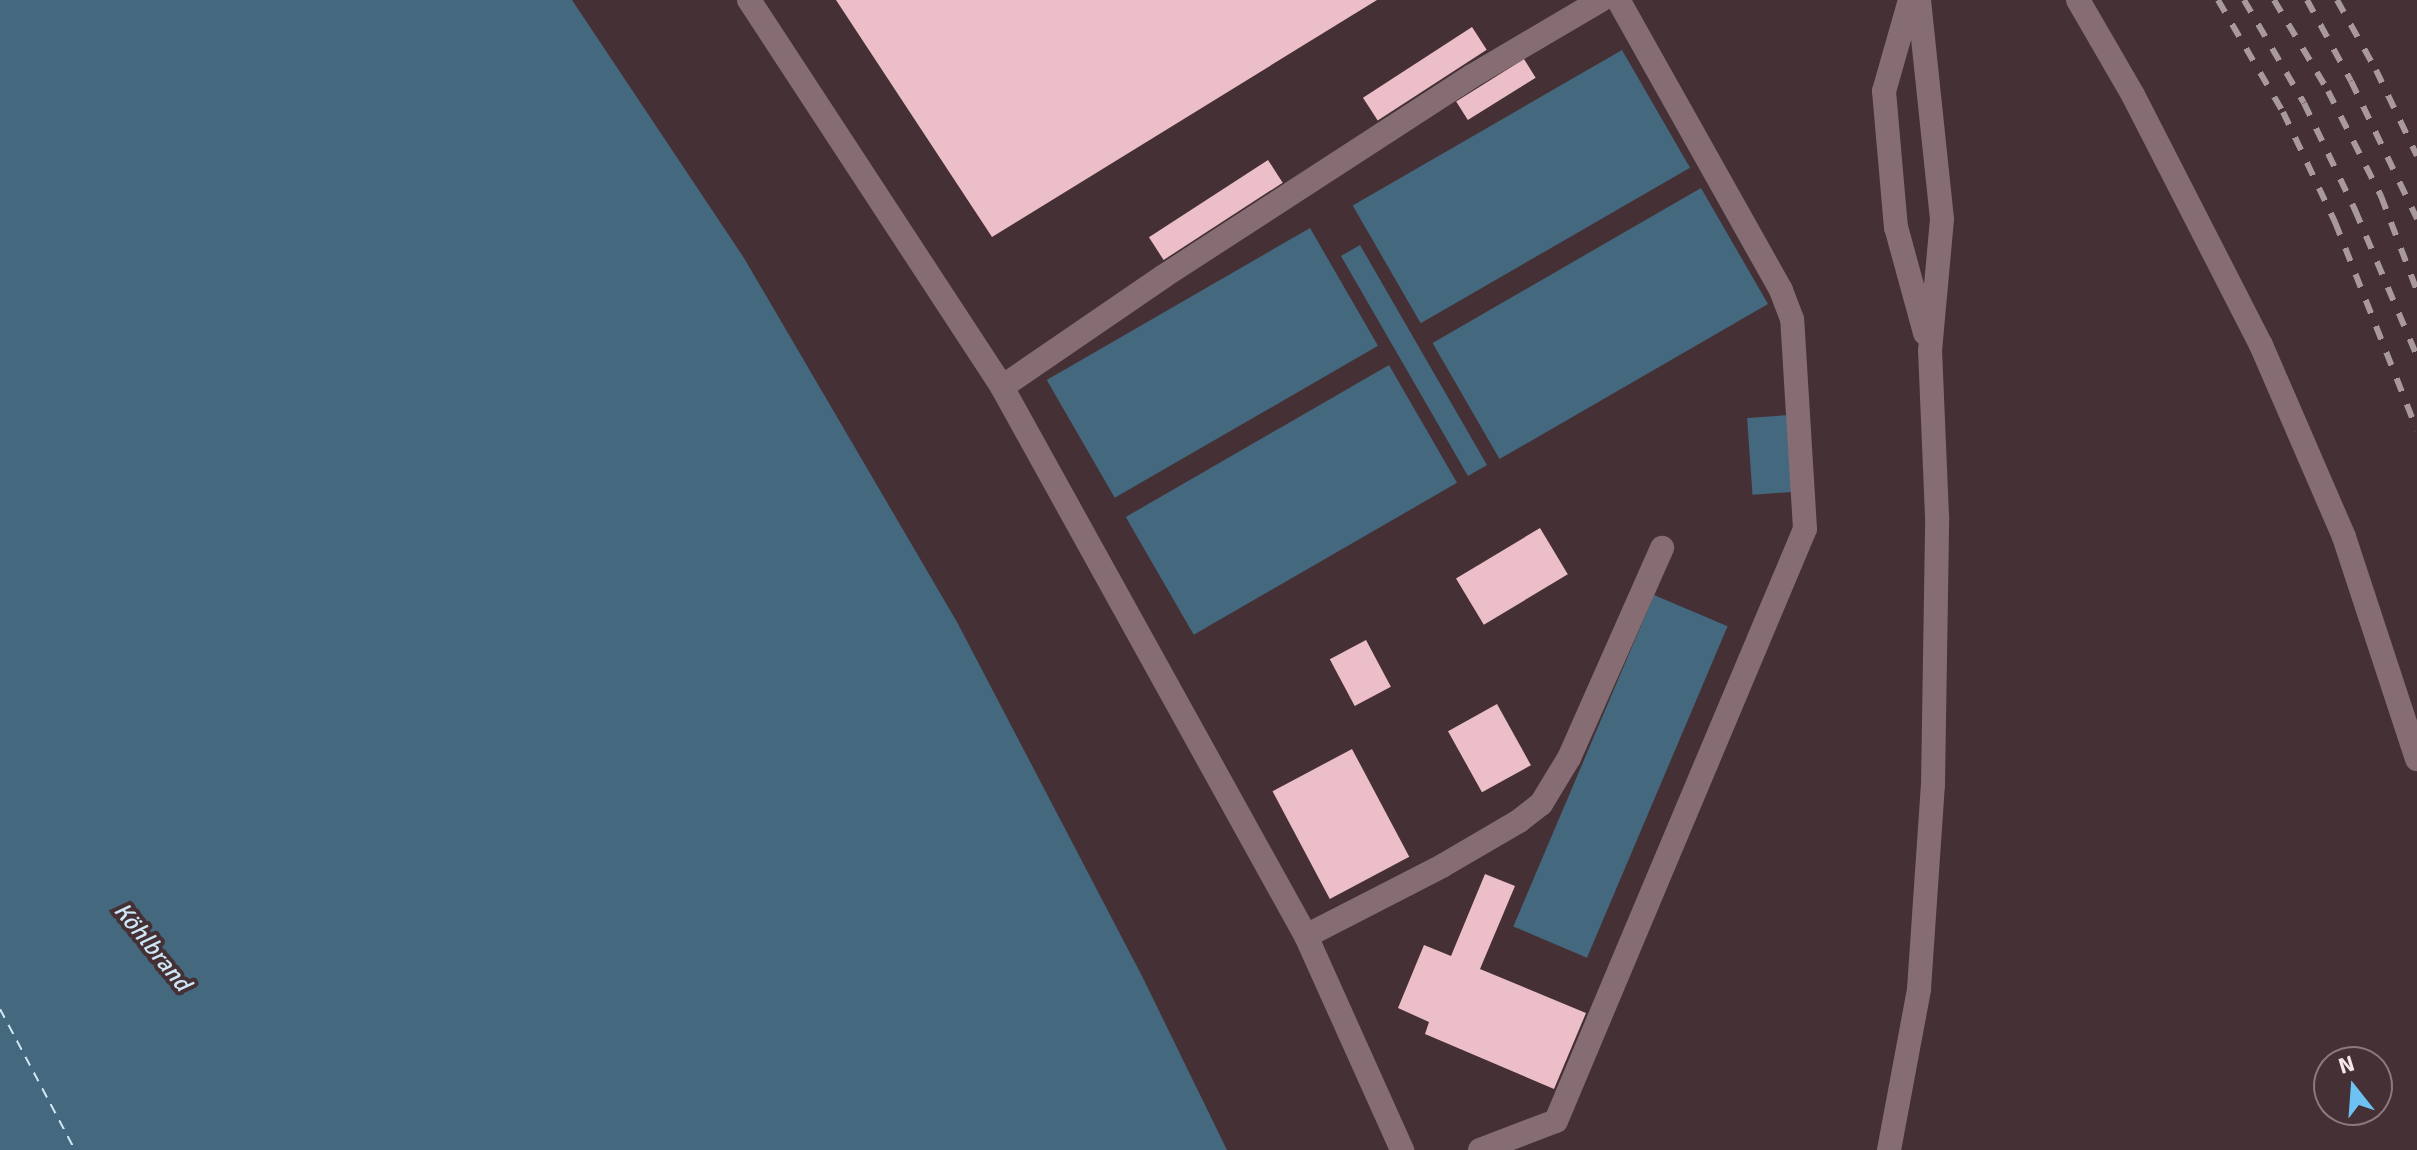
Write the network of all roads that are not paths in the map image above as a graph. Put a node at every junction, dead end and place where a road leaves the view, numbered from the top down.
1 (749, 0) edge
2 (1601, 0) edge
3 (1618, 0) edge
4 (1910, 0) edge
5 (1919, 0) edge
6 (2078, 0) edge
7 (1930, 351) junction
8 (1002, 387) junction
9 (1662, 548) dead end
10 (2417, 759) edge
11 (1306, 936) junction
12 (1402, 1150) edge
13 (1480, 1150) edge
14 (1889, 1150) edge

1 - 8 lane
2 - 8 lane
3 - 13 lane
4 - 7 lane
5 - 7 lane
6 - 10 lane
7 - 14 lane
8 - 11 lane
9 - 11 lane
11 - 12 lane

